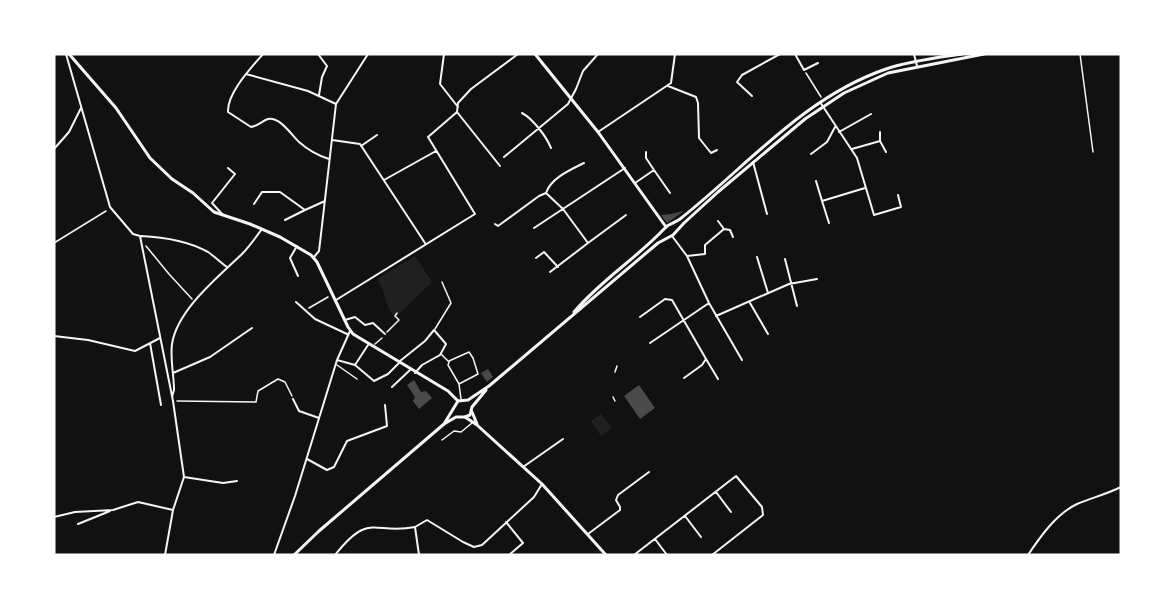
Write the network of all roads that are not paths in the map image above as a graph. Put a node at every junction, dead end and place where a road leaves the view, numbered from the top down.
1 (68, 54) edge
2 (263, 54) edge
3 (318, 54) edge
4 (368, 54) edge
5 (444, 54) edge
6 (518, 54) edge
7 (535, 54) edge
8 (598, 54) edge
9 (675, 54) edge
10 (780, 54) edge
11 (795, 54) edge
12 (914, 54) edge
13 (962, 54) edge
14 (984, 54) edge
15 (1080, 54) edge
16 (818, 63) dead end
17 (916, 63) junction
18 (246, 74) junction
19 (668, 86) junction
20 (319, 95) junction
21 (753, 96) dead end
22 (571, 99) junction
23 (821, 102) junction
24 (336, 104) junction
25 (458, 107) junction
26 (81, 108) junction
27 (457, 112) junction
28 (522, 114) dead end
29 (871, 114) dead end
30 (835, 127) junction
31 (538, 130) junction
32 (598, 132) junction
33 (839, 132) junction
34 (880, 132) dead end
35 (377, 135) dead end
36 (332, 140) junction
37 (880, 141) junction
38 (361, 146) junction
39 (551, 148) dead end
40 (54, 149) edge
41 (852, 149) junction
42 (717, 150) dead end
43 (436, 151) junction
44 (646, 152) dead end
45 (886, 152) dead end
46 (1093, 152) dead end
47 (811, 154) dead end
48 (504, 157) dead end
49 (329, 159) junction
50 (753, 162) junction
51 (584, 163) dead end
52 (500, 166) dead end
53 (228, 168) dead end
54 (624, 168) junction
55 (654, 170) junction
56 (384, 180) junction
57 (816, 181) dead end
58 (635, 183) junction
59 (865, 188) junction
60 (670, 193) dead end
61 (546, 194) junction
62 (898, 195) dead end
63 (325, 201) junction
64 (822, 201) junction
65 (254, 204) dead end
66 (563, 208) junction
67 (305, 210) junction
68 (767, 214) dead end
69 (223, 215) junction
70 (626, 215) dead end
71 (285, 220) dead end
72 (718, 221) dead end
73 (828, 223) dead end
74 (495, 224) dead end
75 (534, 228) dead end
76 (667, 228) junction
77 (262, 229) junction
78 (724, 229) junction
79 (672, 235) junction
80 (140, 237) junction
81 (733, 237) dead end
82 (588, 243) junction
83 (426, 244) junction
84 (297, 246) junction
85 (687, 256) junction
86 (757, 256) dead end
87 (314, 257) junction
88 (536, 258) dead end
89 (785, 259) dead end
90 (227, 267) junction
91 (558, 267) junction
92 (550, 272) dead end
93 (298, 276) dead end
94 (818, 279) dead end
95 (442, 282) dead end
96 (792, 283) junction
97 (768, 293) junction
98 (335, 300) junction
99 (296, 302) dead end
100 (749, 302) junction
101 (709, 303) junction
102 (797, 306) dead end
103 (571, 315) junction
104 (716, 316) junction
105 (640, 317) dead end
106 (684, 319) junction
107 (345, 321) junction
108 (252, 328) dead end
109 (434, 330) junction
110 (349, 332) junction
111 (385, 334) road end
112 (768, 334) dead end
113 (54, 336) edge
114 (160, 338) junction
115 (150, 343) junction
116 (650, 343) dead end
117 (368, 345) junction
118 (440, 355) junction
119 (706, 359) junction
120 (338, 360) junction
121 (742, 360) dead end
122 (449, 361) junction
123 (399, 363) junction
124 (336, 365) junction
125 (355, 365) junction
126 (617, 366) dead end
127 (410, 370) junction
128 (615, 372) dead end
129 (173, 373) junction
130 (415, 373) junction
131 (684, 378) dead end
132 (357, 379) dead end
133 (718, 379) dead end
134 (459, 384) junction
135 (489, 386) junction
136 (392, 387) dead end
137 (613, 397) dead end
138 (172, 399) junction
139 (293, 399) road end
140 (459, 400) junction
141 (468, 400) junction
142 (615, 401) dead end
143 (161, 405) dead end
144 (385, 405) dead end
145 (472, 407) junction
146 (454, 409) junction
147 (472, 412) junction
148 (462, 417) junction
149 (320, 418) junction
150 (473, 423) junction
151 (444, 424) junction
152 (477, 425) junction
153 (562, 439) dead end
154 (442, 440) dead end
155 (307, 459) junction
156 (523, 467) junction
157 (649, 472) dead end
158 (184, 477) junction
159 (237, 481) dead end
160 (542, 484) junction
161 (1121, 487) edge
162 (716, 492) junction
163 (112, 510) junction
164 (173, 510) junction
165 (731, 512) dead end
166 (685, 516) junction
167 (54, 517) edge
168 (506, 522) junction
169 (78, 524) dead end
170 (415, 527) junction
171 (588, 534) junction
172 (701, 537) dead end
173 (655, 539) junction
174 (165, 555) edge
175 (274, 555) edge
176 (294, 555) edge
177 (335, 555) edge
178 (419, 555) edge
179 (509, 555) edge
180 (606, 555) edge
181 (634, 555) edge
182 (667, 555) edge
183 (712, 555) edge
184 (1028, 555) edge

1 - 26 street
1 - 69 main road
2 - 18 street
3 - 20 street
4 - 24 street
5 - 25 street
6 - 25 street
7 - 22 main road
8 - 22 street
9 - 19 street
10 - 21 street
11 - 16 street
12 - 17 street
13 - 17 main road
14 - 17 main road
15 - 46 street
17 - 23 main road
18 - 20 street
18 - 49 street
19 - 32 street
19 - 42 street
20 - 24 street
22 - 31 street
22 - 32 main road
23 - 30 street
23 - 50 main road
23 - 76 main road
24 - 36 street
25 - 27 street
26 - 40 street
26 - 80 street
27 - 43 street
27 - 52 street
28 - 31 street
29 - 33 street
30 - 33 street
30 - 47 street
31 - 39 street
31 - 48 street
32 - 54 main road
33 - 41 street
34 - 37 street
35 - 38 street
36 - 38 street
36 - 49 street
37 - 41 street
37 - 45 street
38 - 56 street
41 - 59 street
43 - 56 street
43 - 83 street
44 - 55 street
49 - 63 street
50 - 68 street
50 - 79 main road
51 - 61 street
53 - 69 street
54 - 58 main road
54 - 66 street
55 - 58 street
55 - 60 street
56 - 83 street
57 - 64 street
58 - 76 main road
59 - 62 street
59 - 64 street
61 - 66 street
61 - 74 street
63 - 67 street
63 - 87 street
64 - 73 street
65 - 67 street
66 - 75 street
66 - 82 street
67 - 71 street
69 - 77 main road
70 - 82 street
72 - 78 street
76 - 79 main road
76 - 79 main road
76 - 103 main road
77 - 84 main road
77 - 90 street
78 - 81 street
78 - 85 street
79 - 85 street
79 - 103 main road
80 - 90 street
80 - 114 street
82 - 91 street
83 - 98 street
84 - 87 main road
84 - 93 street
85 - 101 street
86 - 97 street
87 - 98 main road
88 - 91 street
89 - 96 street
90 - 129 street
91 - 92 street
94 - 96 street
95 - 109 street
96 - 97 street
96 - 102 street
97 - 100 street
98 - 107 main road
99 - 110 street
100 - 104 street
100 - 112 street
101 - 104 street
101 - 106 street
103 - 135 main road
104 - 121 street
105 - 106 street
106 - 116 street
106 - 119 street
107 - 110 main road
107 - 111 street
108 - 129 street
109 - 118 street
109 - 123 street
110 - 117 main road
110 - 120 street
113 - 115 street
114 - 115 street
114 - 138 street
115 - 143 street
117 - 123 main road
117 - 125 street
118 - 122 street
118 - 130 street
119 - 131 street
119 - 133 street
120 - 124 street
120 - 125 street
122 - 134 street
122 - 134 street
123 - 125 street
123 - 127 main road
124 - 132 street
124 - 149 street
126 - 128 street
127 - 130 main road
127 - 136 street
129 - 138 street
130 - 140 main road
134 - 140 street
135 - 141 main road
135 - 145 main road
137 - 142 street
138 - 158 street
139 - 149 street
140 - 141 main road
140 - 146 main road
141 - 145 main road
144 - 155 street
145 - 147 main road
146 - 148 main road
146 - 151 main road
147 - 148 main road
147 - 152 main road
148 - 150 main road
148 - 151 main road
149 - 155 street
150 - 152 main road
150 - 154 street
151 - 176 main road
152 - 156 main road
153 - 156 street
155 - 175 street
156 - 160 main road
157 - 171 street
158 - 159 street
158 - 164 street
160 - 168 street
160 - 171 main road
161 - 184 street
162 - 165 street
162 - 166 street
162 - 183 street
163 - 164 street
163 - 167 street
163 - 169 street
164 - 174 street
166 - 172 street
166 - 173 street
168 - 170 street
168 - 179 street
170 - 177 street
170 - 178 street
171 - 180 main road
173 - 181 street
173 - 182 street

